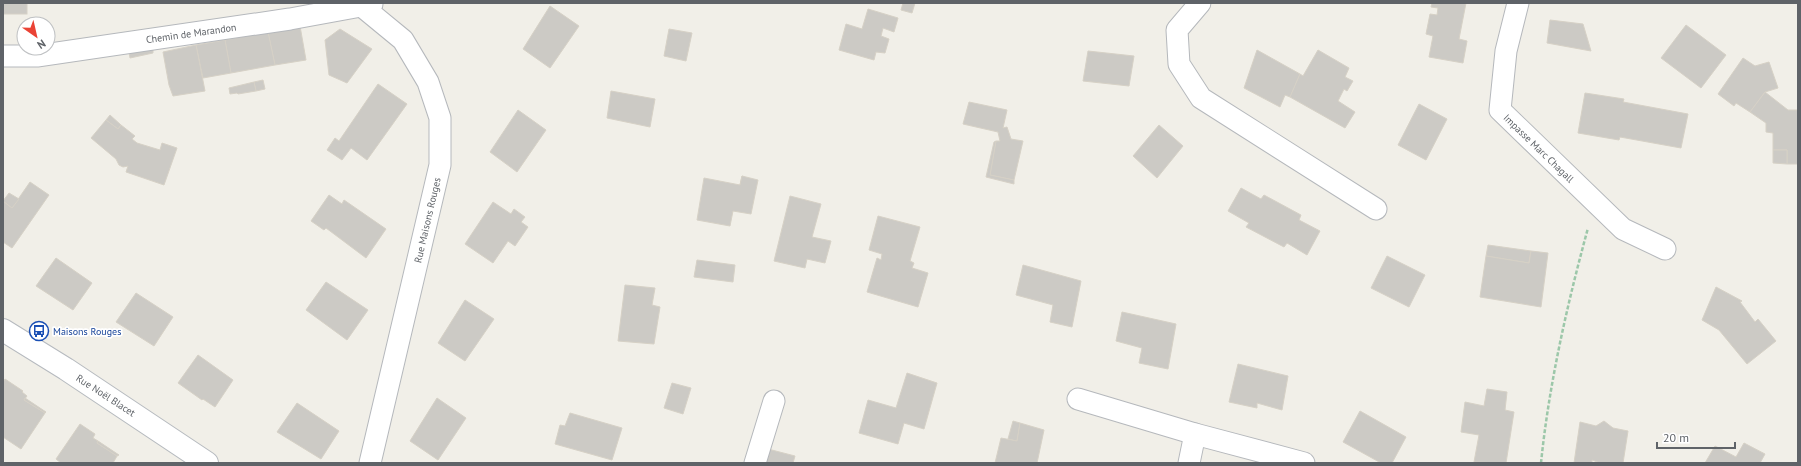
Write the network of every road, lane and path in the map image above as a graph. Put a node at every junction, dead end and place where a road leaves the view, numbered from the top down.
1 (1200, 3) edge
2 (1518, 3) edge
3 (366, 4) edge
4 (3, 56) edge
5 (1595, 202) junction
6 (1376, 209) dead end
7 (1665, 249) dead end
8 (3, 330) edge
9 (1078, 400) dead end
10 (774, 401) dead end
11 (1195, 434) junction
12 (207, 463) edge
13 (370, 463) edge
14 (756, 463) edge
15 (1189, 463) edge
16 (1304, 463) edge
17 (1541, 463) edge

1 - 6 street
2 - 5 street, Impasse Marc Chagall
3 - 4 street, Chemin de Marandon
3 - 13 street, Rue Maisons Rouges
5 - 7 street, Impasse Marc Chagall
5 - 17 path
8 - 12 street, Rue Noël Blacet
9 - 11 street
10 - 14 street
11 - 15 street
11 - 16 street

